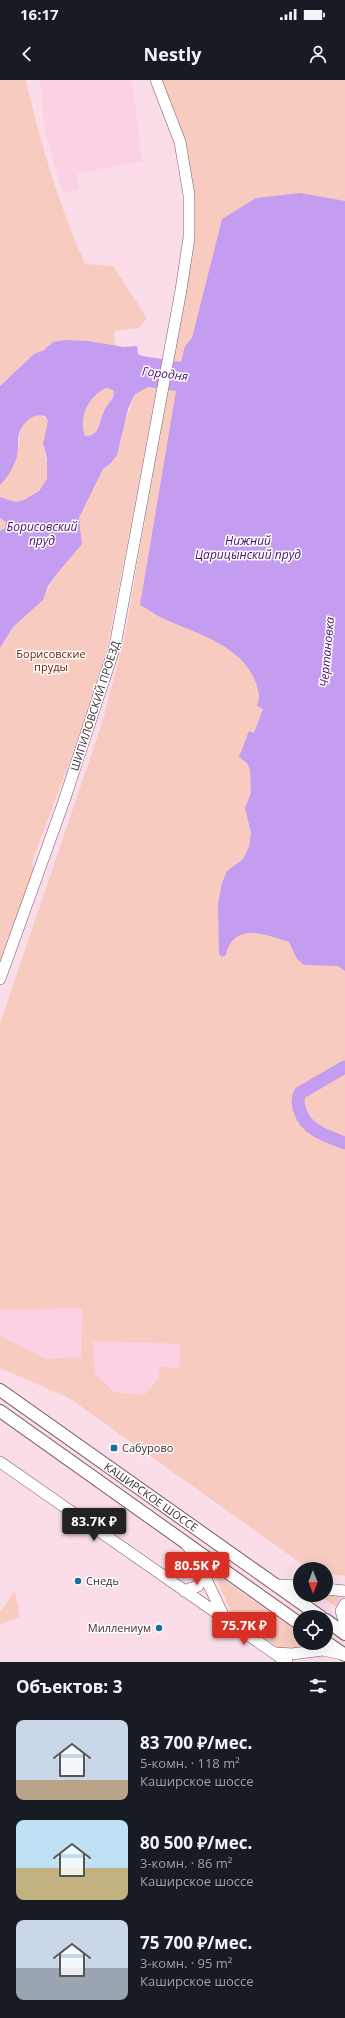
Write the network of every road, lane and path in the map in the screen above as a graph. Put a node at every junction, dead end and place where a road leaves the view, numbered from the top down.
1 (156, 80) edge
2 (0, 979) edge
3 (0, 1390) edge
4 (0, 1411) edge
5 (0, 1462) edge
6 (187, 1545) junction
7 (203, 1573) junction
8 (275, 1584) junction
9 (293, 1585) edge
10 (333, 1590) edge
11 (184, 1591) junction
12 (345, 1591) edge
13 (345, 1604) edge
14 (311, 1610) edge
15 (225, 1619) junction
16 (293, 1619) edge
17 (345, 1624) edge
18 (333, 1625) edge
19 (345, 1634) edge
20 (308, 1650) edge
21 (318, 1650) edge
22 (333, 1650) edge
23 (276, 1653) junction
24 (345, 1655) edge
25 (287, 1662) edge
26 (306, 1662) edge

1 - 2 main road, ШИПИЛОВСКИЙ ПРОЕЗД
3 - 8 main road, КАШИРСКОЕ ШОССЕ
4 - 6 main road, КАШИРСКОЕ ШОССЕ
5 - 11 main road
6 - 7 main road
6 - 16 main road, КАШИРСКОЕ ШОССЕ
7 - 11 main road
7 - 15 main road
8 - 9 main road
8 - 14 main road, КАШИРСКОЕ ШОССЕ
10 - 12 main road
11 - 15 main road
13 - 17 main road
15 - 23 main road
18 - 19 main road
20 - 23 main road
21 - 26 main road
22 - 24 main road
23 - 25 main road

